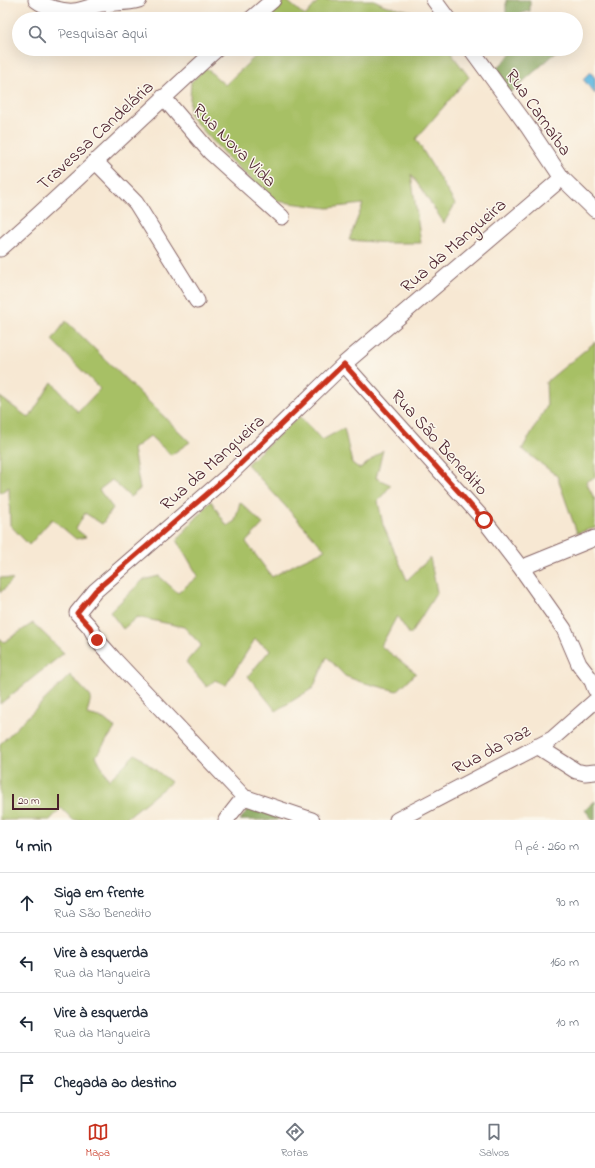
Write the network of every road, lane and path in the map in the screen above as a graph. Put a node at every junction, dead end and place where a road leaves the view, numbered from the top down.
1 (36, 0) edge
2 (139, 0) edge
3 (273, 0) edge
4 (434, 0) edge
5 (259, 12) edge
6 (443, 12) edge
7 (209, 56) edge
8 (475, 56) edge
9 (164, 97) junction
10 (95, 161) junction
11 (562, 178) junction
12 (595, 210) edge
13 (282, 217) dead end
14 (0, 249) edge
15 (197, 301) dead end
16 (344, 364) junction
17 (595, 538) edge
18 (521, 568) junction
19 (595, 688) edge
20 (595, 700) edge
21 (537, 746) junction
22 (595, 772) edge
23 (244, 796) junction
24 (226, 820) edge
25 (312, 820) edge
26 (397, 820) edge

1 - 2 street
3 - 5 street
4 - 6 street
7 - 9 street, Travessa Candelária
8 - 11 street, Rua Carnaíba
9 - 10 street, Travessa Candelária
9 - 13 street, Rua Nova Vida
10 - 14 street, Travessa Candelária
10 - 15 street
11 - 12 street, Rua Carnaíba
11 - 16 street, Rua da Mangueira
16 - 18 street, Rua São Benedito
16 - 23 street, Rua da Mangueira
17 - 18 street
18 - 19 street, Rua São Benedito
20 - 21 street, Rua da Paz
21 - 22 street
21 - 26 street, Rua da Paz
23 - 24 street
23 - 25 street

